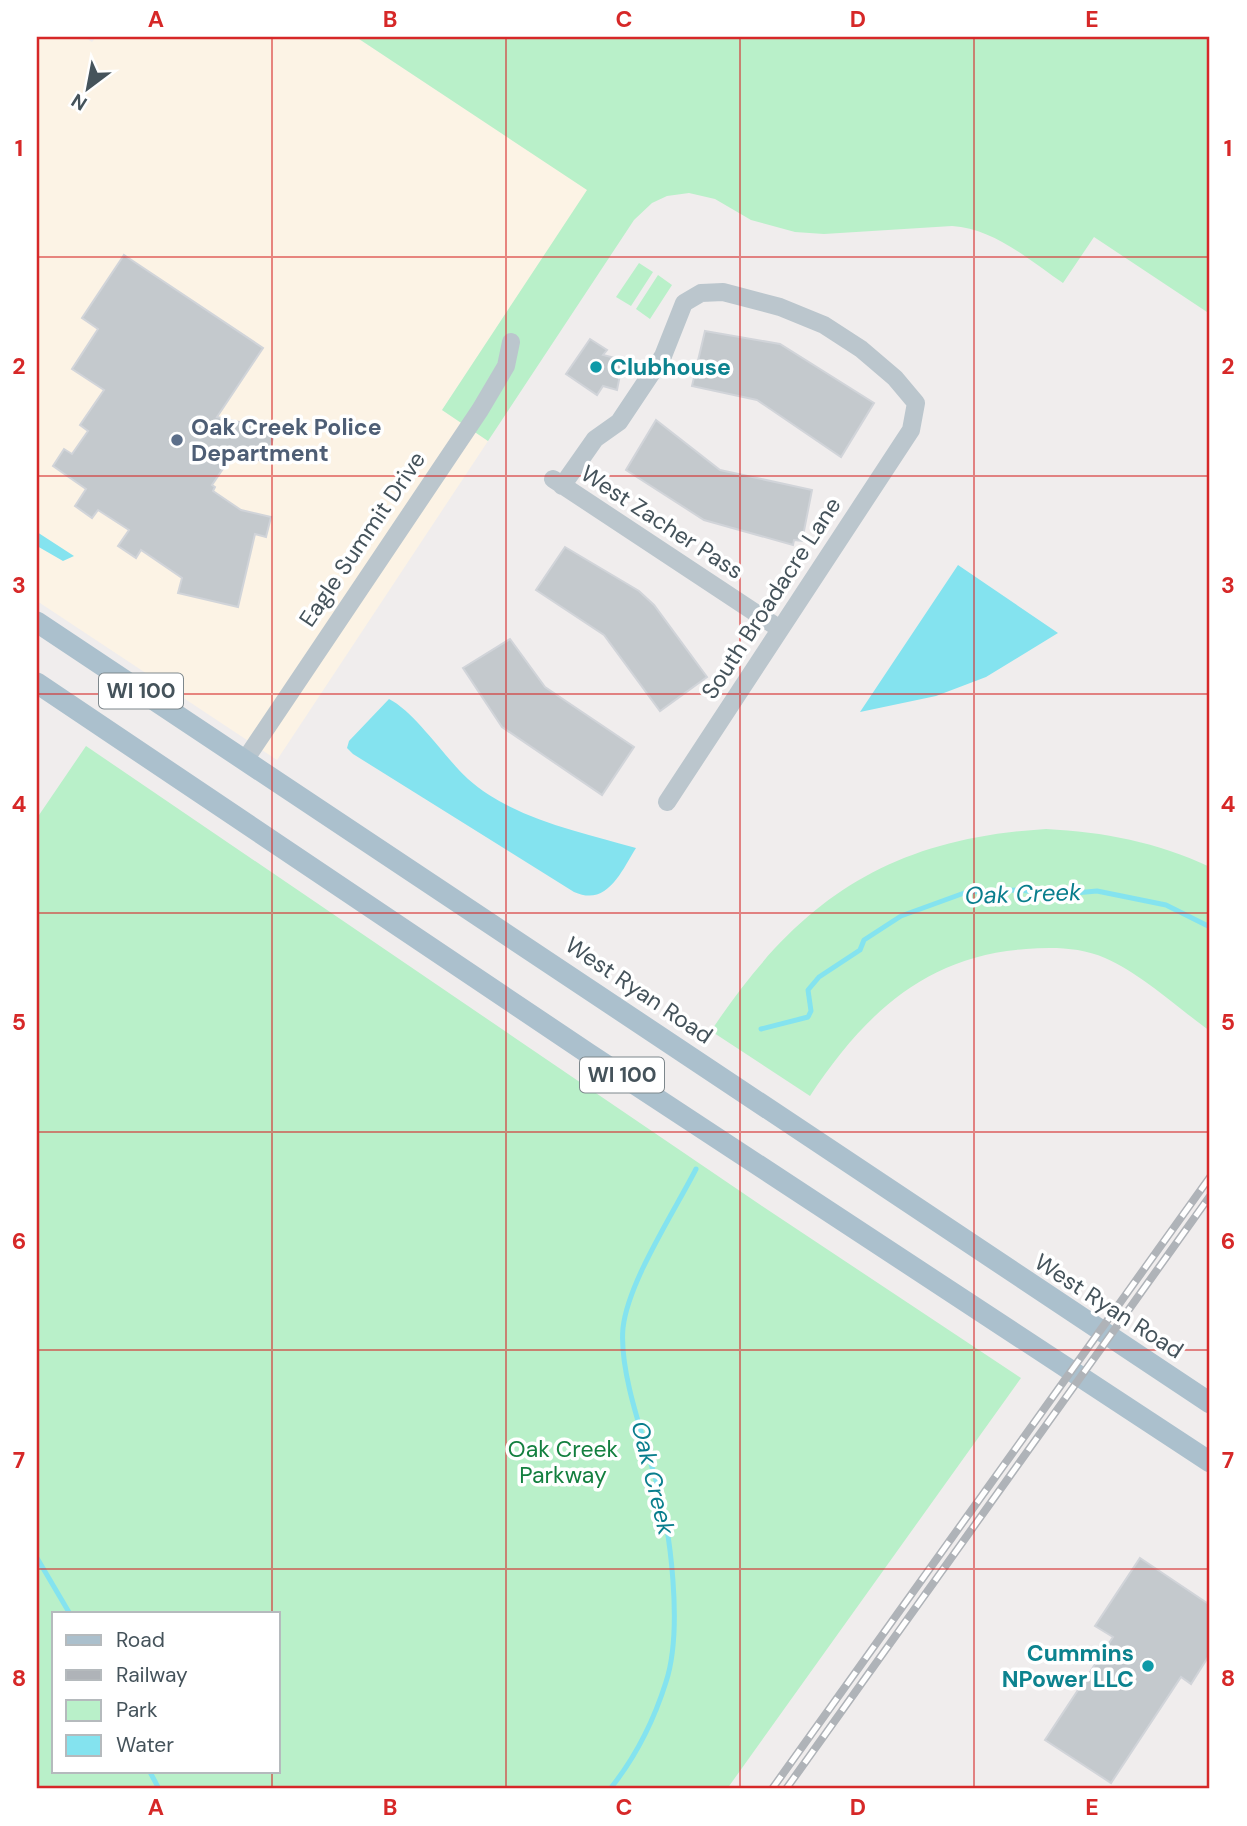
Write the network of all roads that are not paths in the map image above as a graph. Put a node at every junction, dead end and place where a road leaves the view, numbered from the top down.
1 (511, 342) dead end
2 (558, 482) joint
3 (37, 622) edge
4 (780, 629) junction
5 (37, 683) edge
6 (245, 760) junction
7 (667, 802) dead end
8 (1210, 1403) edge
9 (1210, 1462) edge

1 - 6 street, Eagle Summit Drive
2 - 4 street, West Zacher Pass
2 - 4 street, South Broadacre Lane
3 - 6 main road, West Ryan Road / WI 100
4 - 7 street, South Broadacre Lane
5 - 9 main road, WI 100
6 - 8 main road, West Ryan Road / WI 100

